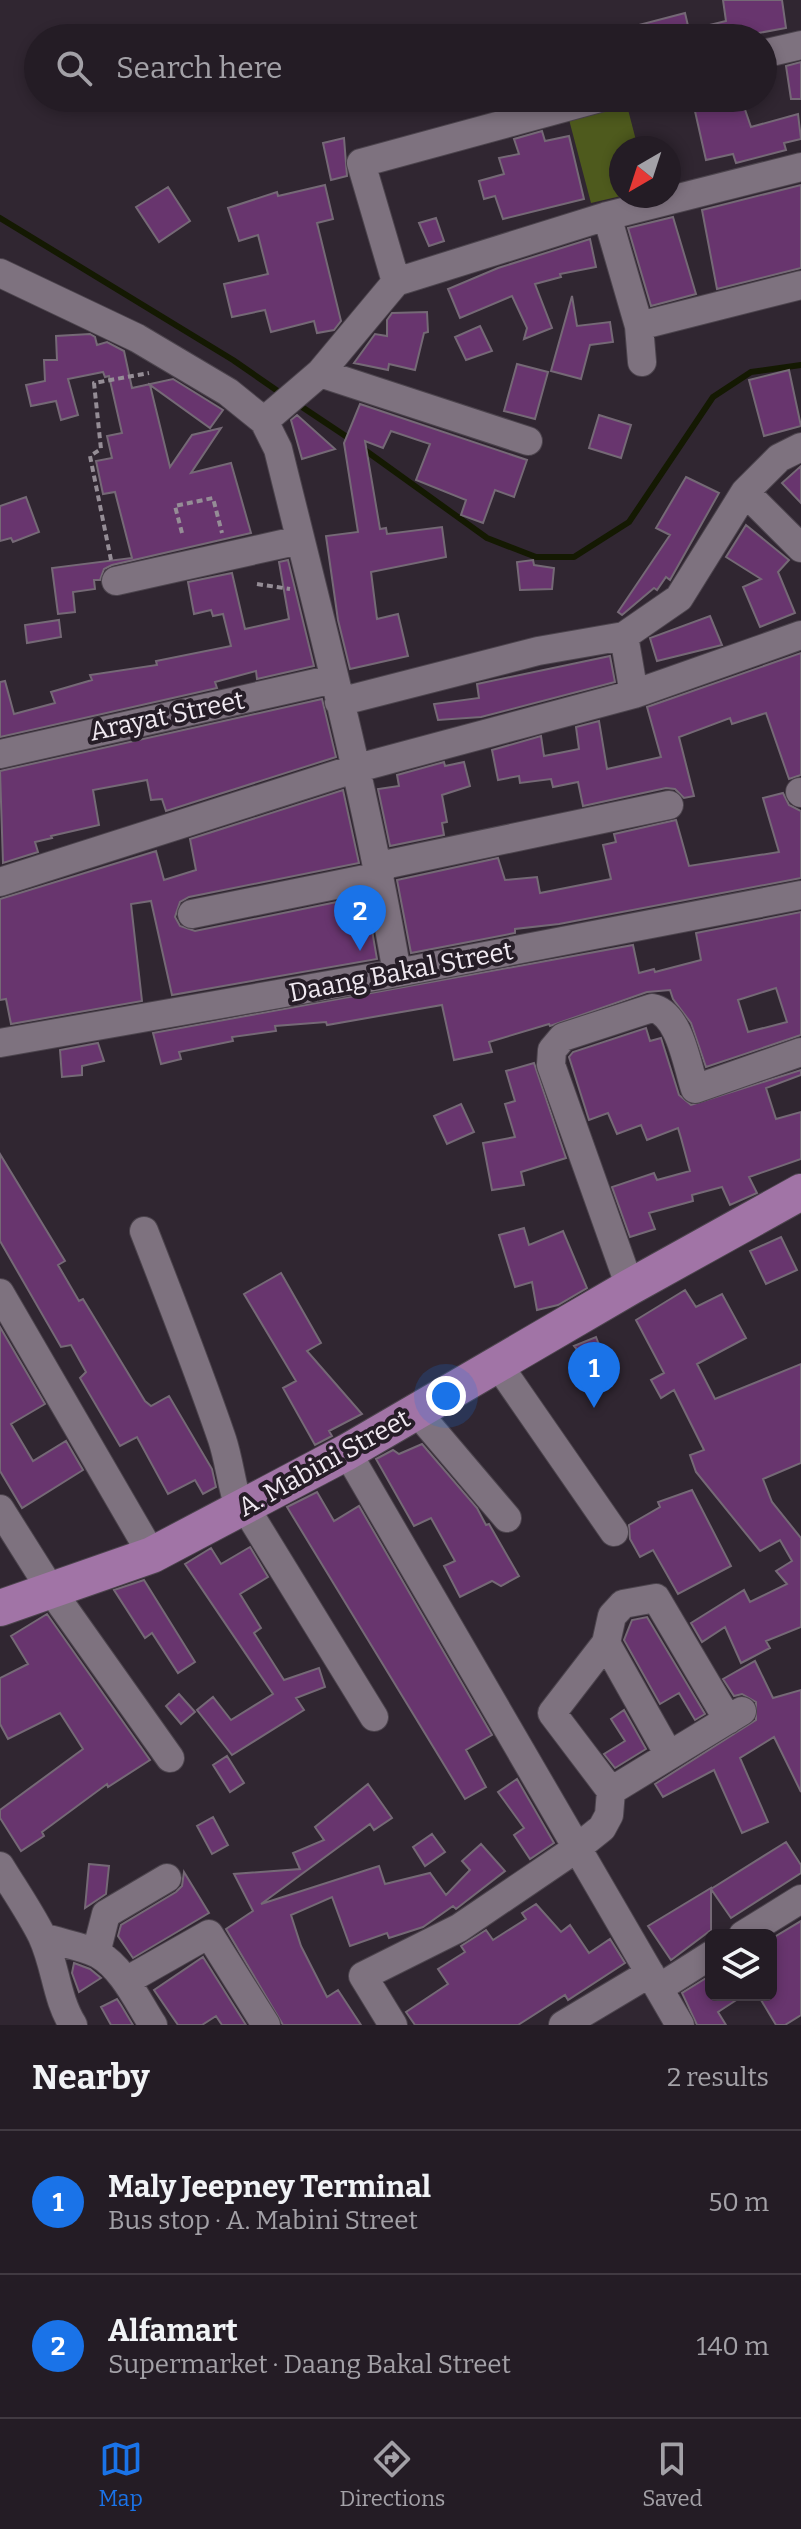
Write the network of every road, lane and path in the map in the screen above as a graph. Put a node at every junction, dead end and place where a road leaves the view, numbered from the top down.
1 (801, 45) edge
2 (777, 51) edge
3 (549, 112) edge
4 (801, 167) edge
5 (607, 216) junction
6 (0, 273) edge
7 (396, 282) junction
8 (801, 285) edge
9 (639, 326) junction
10 (178, 362) junction
11 (642, 362) dead end
12 (320, 373) junction
13 (264, 421) junction
14 (528, 441) dead end
15 (801, 447) edge
16 (745, 492) junction
17 (182, 533) dead end
18 (300, 540) junction
19 (801, 548) edge
20 (228, 559) junction
21 (116, 581) joint
22 (257, 584) dead end
23 (312, 588) junction
24 (801, 635) edge
25 (624, 636) junction
26 (336, 690) junction
27 (634, 694) junction
28 (0, 754) edge
29 (354, 769) junction
30 (669, 805) dead end
31 (380, 871) junction
32 (0, 882) edge
33 (801, 895) edge
34 (192, 914) dead end
35 (397, 973) junction
36 (0, 1043) edge
37 (801, 1052) edge
38 (801, 1192) edge
39 (144, 1231) dead end
40 (630, 1287) junction
41 (0, 1293) edge
42 (497, 1363) junction
43 (417, 1412) junction
44 (347, 1452) junction
45 (242, 1508) junction
46 (0, 1509) edge
47 (507, 1518) dead end
48 (614, 1532) dead end
49 (152, 1555) junction
50 (51, 1590) junction
51 (0, 1608) edge
52 (606, 1643) junction
53 (374, 1717) dead end
54 (669, 1755) junction
55 (170, 1758) dead end
56 (611, 1791) junction
57 (577, 1848) junction
58 (0, 1866) edge
59 (167, 1878) dead end
60 (801, 1899) edge
61 (753, 1929) edge
62 (43, 1937) junction
63 (96, 1953) junction
64 (705, 1958) edge
65 (654, 1980) junction
66 (126, 1981) junction
67 (73, 2025) edge
68 (153, 2025) edge
69 (266, 2025) edge
70 (393, 2025) edge
71 (563, 2025) edge
72 (680, 2025) edge

1 - 2 street
3 - 7 street
4 - 5 street
5 - 7 street
5 - 9 street
6 - 10 street
7 - 12 street
8 - 9 street
9 - 11 street
10 - 13 street
10 - 21 path
12 - 13 street
12 - 14 street
13 - 18 street
15 - 16 street
16 - 19 street
16 - 25 street
17 - 20 path
18 - 20 street
18 - 23 street
20 - 21 street
22 - 23 path
23 - 26 street
24 - 27 street
25 - 26 street, Arayat Street
25 - 27 street
26 - 28 street, Arayat Street
26 - 29 street
27 - 29 street
29 - 31 street
29 - 32 street
30 - 31 street
31 - 34 street
31 - 35 street
33 - 35 street, Daang Bakal Street
35 - 36 street, Daang Bakal Street
37 - 40 street
38 - 40 main road, A. Mabini Street
39 - 45 street
40 - 42 main road, A. Mabini Street
41 - 49 street
42 - 43 main road, A. Mabini Street
42 - 48 street
43 - 44 main road, A. Mabini Street
43 - 47 street
44 - 45 main road, A. Mabini Street
44 - 57 street
45 - 49 main road, A. Mabini Street
45 - 53 street
46 - 50 street
49 - 50 main road, A. Mabini Street
50 - 51 main road, A. Mabini Street
50 - 55 street
52 - 54 street
52 - 54 street
52 - 56 street
54 - 56 street
56 - 57 street
57 - 65 street
57 - 70 street
58 - 62 street
59 - 63 street
60 - 61 street
62 - 63 street
62 - 67 street
63 - 66 street
64 - 65 street
65 - 71 street
65 - 72 street
66 - 68 street
66 - 69 street

